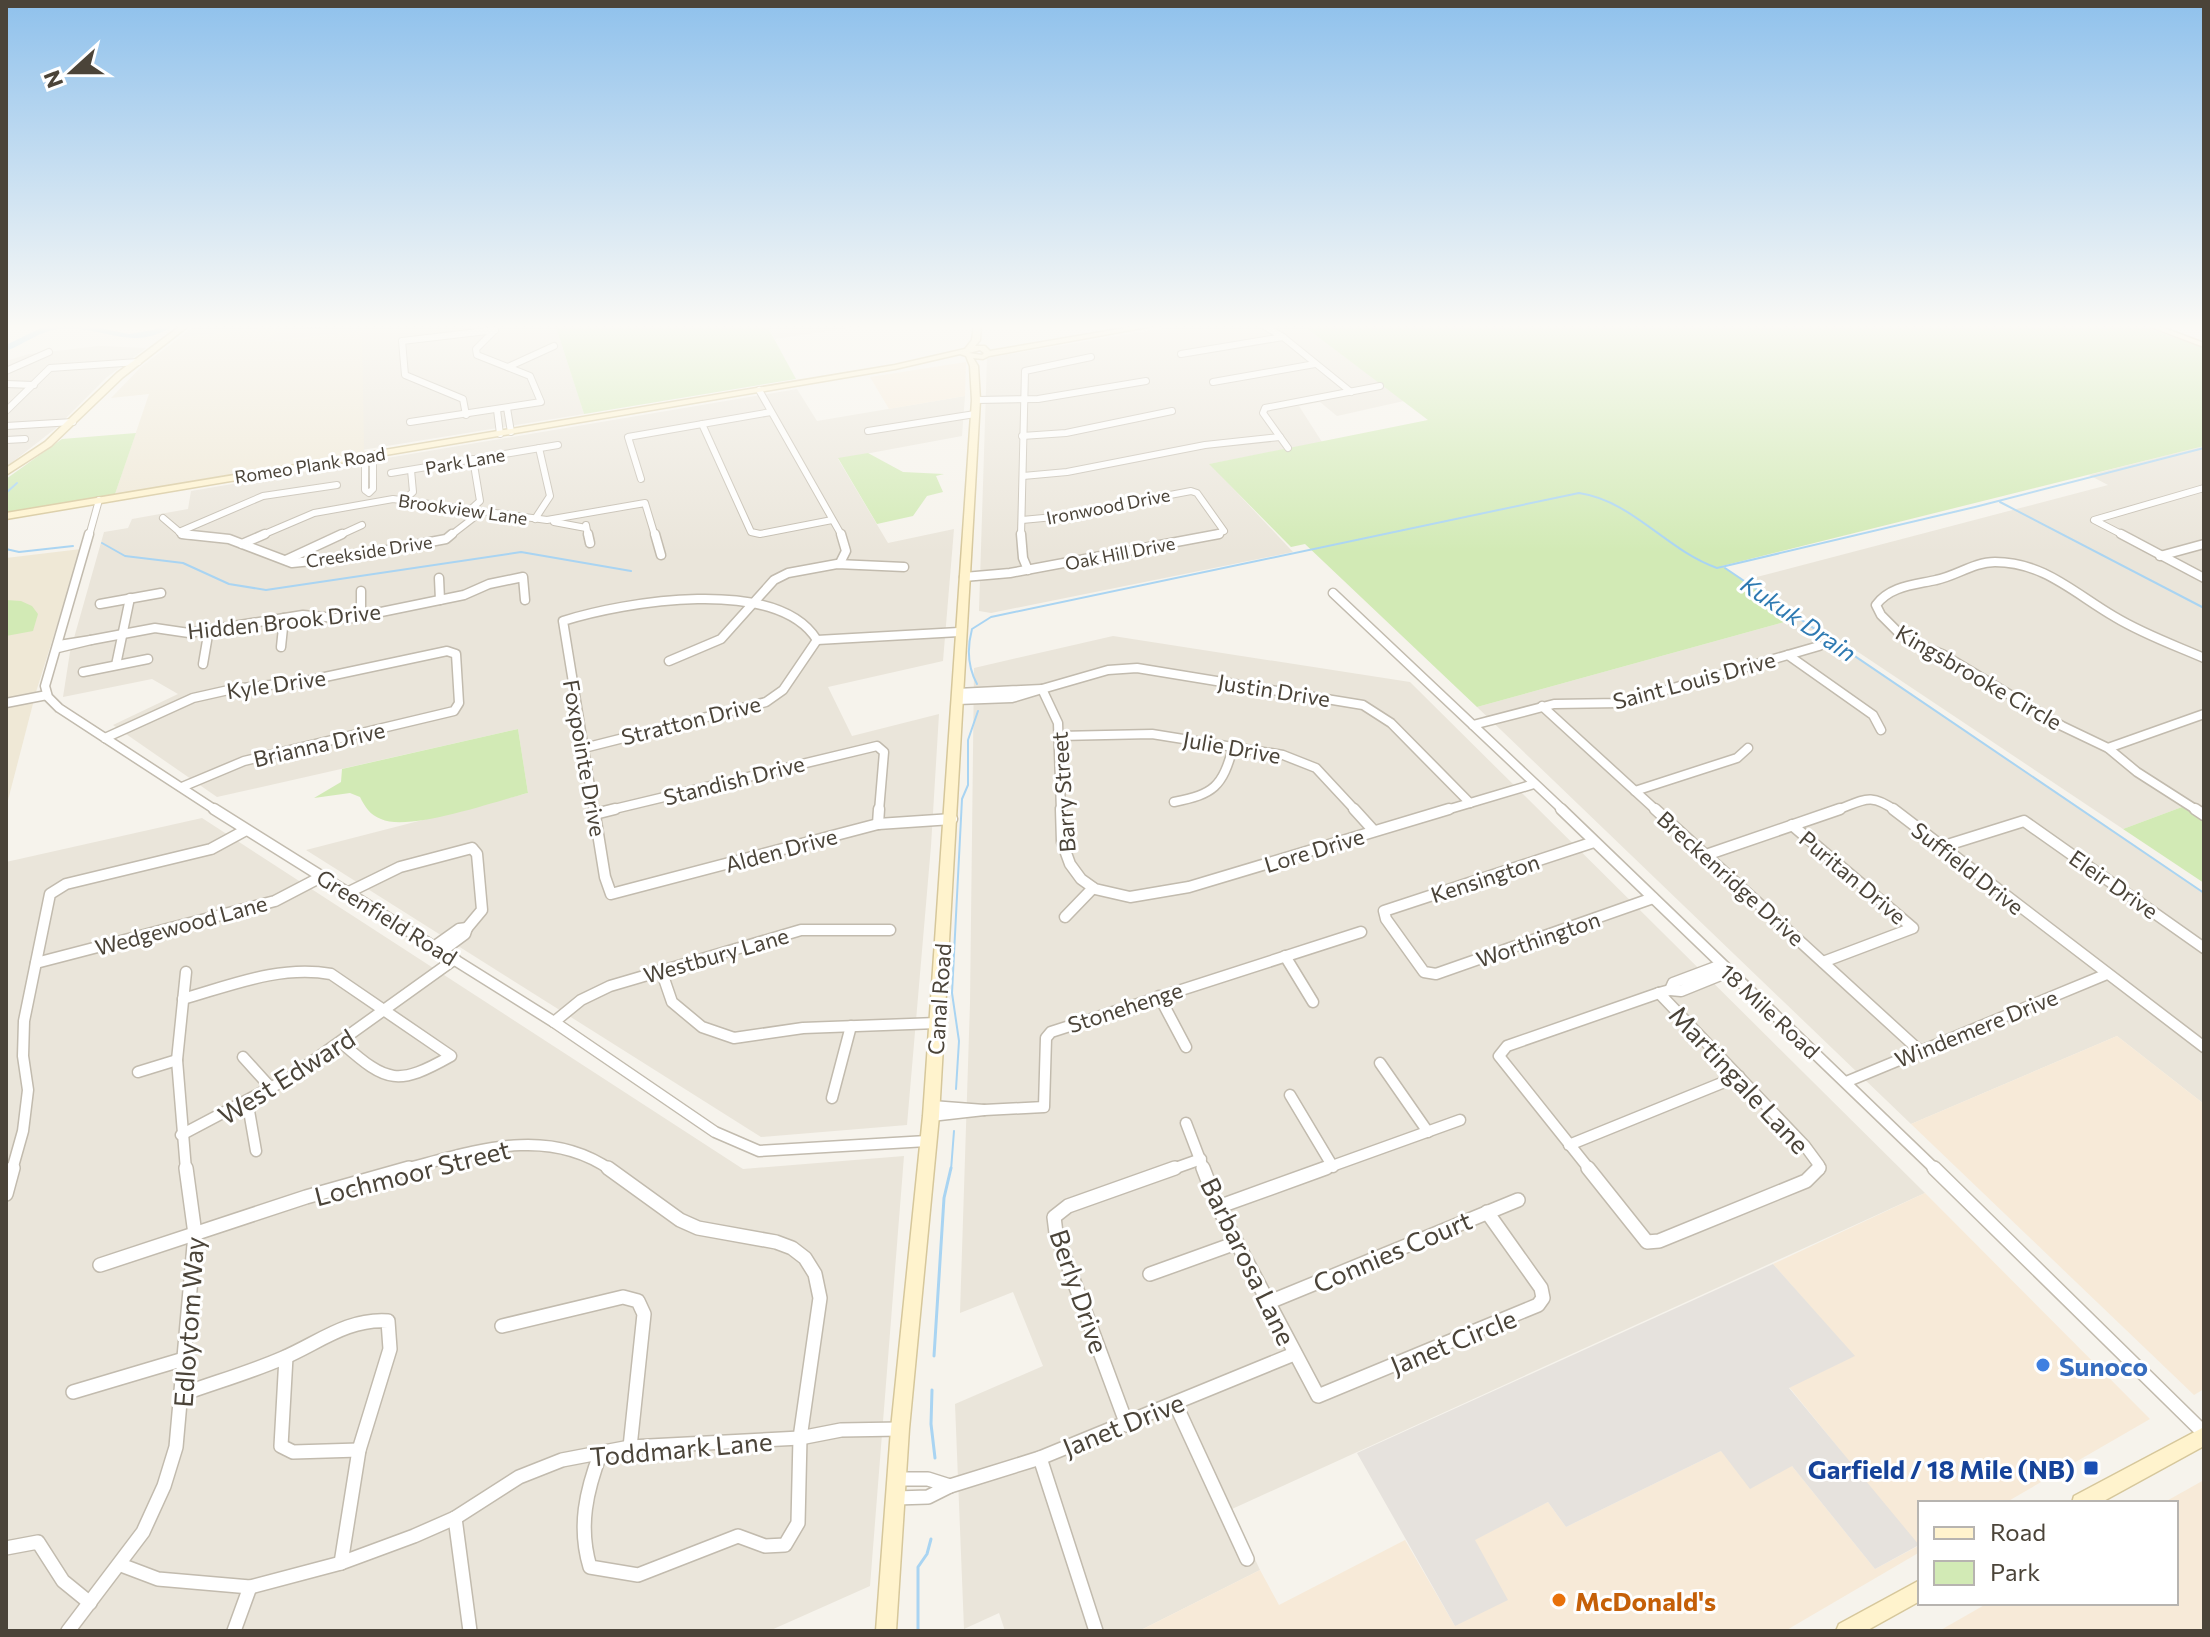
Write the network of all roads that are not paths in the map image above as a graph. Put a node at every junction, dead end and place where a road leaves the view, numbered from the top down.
1 (96, 400) edge
2 (463, 400) edge
3 (540, 400) edge
4 (698, 400) edge
5 (765, 400) edge
6 (976, 400) edge
7 (1022, 400) edge
8 (1306, 400) edge
9 (507, 408) junction
10 (497, 410) junction
11 (1172, 411) dead end
12 (771, 412) junction
13 (975, 414) junction
14 (466, 415) junction
15 (73, 422) junction
16 (410, 422) dead end
17 (702, 424) junction
18 (6, 426) edge
19 (868, 431) dead end
20 (511, 432) junction
21 (500, 434) junction
22 (1022, 436) junction
23 (1280, 437) junction
24 (25, 439) dead end
25 (6, 440) edge
26 (558, 445) dead end
27 (539, 448) junction
28 (1288, 448) dead end
29 (369, 456) junction
30 (473, 459) junction
31 (411, 470) junction
32 (6, 472) edge
33 (391, 473) dead end
34 (1023, 476) junction
35 (641, 479) dead end
36 (337, 485) dead end
37 (2204, 488) edge
38 (1193, 491) joint
39 (99, 500) junction
40 (404, 500) junction
41 (370, 502) junction
42 (470, 510) junction
43 (481, 512) junction
44 (585, 514) junction
45 (6, 516) edge
46 (163, 518) dead end
47 (535, 519) junction
48 (547, 520) junction
49 (832, 520) junction
50 (1022, 520) junction
51 (362, 525) dead end
52 (586, 528) junction
53 (179, 532) junction
54 (590, 543) dead end
55 (242, 544) junction
56 (2204, 544) edge
57 (661, 555) dead end
58 (2160, 556) junction
59 (283, 562) junction
60 (840, 563) junction
61 (904, 567) dead end
62 (1028, 570) junction
63 (964, 577) junction
64 (439, 578) dead end
65 (2204, 578) edge
66 (361, 591) dead end
67 (161, 593) dead end
68 (1333, 593) dead end
69 (130, 598) junction
70 (440, 600) junction
71 (525, 600) dead end
72 (100, 604) dead end
73 (752, 606) junction
74 (361, 616) junction
75 (284, 618) junction
76 (209, 629) junction
77 (959, 632) junction
78 (123, 634) junction
79 (817, 640) junction
80 (58, 646) junction
81 (1819, 646) dead end
82 (281, 647) dead end
83 (1788, 655) junction
84 (2204, 658) edge
85 (148, 659) dead end
86 (669, 661) dead end
87 (203, 664) dead end
88 (116, 665) junction
89 (83, 672) dead end
90 (1042, 689) junction
91 (47, 695) junction
92 (957, 697) junction
93 (6, 703) edge
94 (1542, 706) junction
95 (457, 709) joint
96 (2204, 714) edge
97 (1473, 725) junction
98 (1881, 730) dead end
99 (1059, 736) junction
100 (105, 738) junction
101 (584, 748) junction
102 (1233, 748) junction
103 (1748, 748) dead end
104 (2108, 748) junction
105 (1534, 784) junction
106 (182, 787) junction
107 (1635, 791) junction
108 (1174, 802) dead end
109 (1471, 804) junction
110 (595, 814) junction
111 (2204, 815) edge
112 (952, 819) junction
113 (878, 824) junction
114 (1792, 825) junction
115 (246, 830) junction
116 (1374, 831) junction
117 (1594, 842) junction
118 (1941, 847) junction
119 (1706, 855) junction
120 (321, 877) junction
121 (1093, 888) junction
122 (349, 892) junction
123 (611, 894) joint
124 (1653, 898) junction
125 (1065, 917) dead end
126 (890, 930) dead end
127 (1361, 932) dead end
128 (2204, 948) edge
129 (438, 949) junction
130 (1285, 956) junction
131 (455, 959) junction
132 (1823, 962) junction
133 (36, 963) junction
134 (1725, 968) junction
135 (661, 970) junction
136 (186, 972) dead end
137 (1424, 972) joint
138 (2107, 974) junction
139 (1664, 992) junction
140 (1159, 996) junction
141 (183, 999) junction
142 (1313, 1002) dead end
143 (387, 1011) junction
144 (554, 1022) junction
145 (937, 1023) junction
146 (851, 1026) junction
147 (343, 1044) junction
148 (1186, 1047) dead end
149 (2204, 1047) edge
150 (1920, 1051) junction
151 (243, 1057) dead end
152 (177, 1060) junction
153 (1380, 1063) dead end
154 (138, 1072) dead end
155 (1739, 1076) junction
156 (1846, 1082) junction
157 (272, 1089) junction
158 (1290, 1095) dead end
159 (832, 1098) dead end
160 (248, 1105) junction
161 (931, 1111) junction
162 (1460, 1120) dead end
163 (1186, 1123) dead end
164 (1428, 1132) junction
165 (181, 1135) junction
166 (927, 1141) junction
167 (1569, 1145) junction
168 (256, 1151) dead end
169 (1201, 1159) junction
170 (1333, 1167) junction
171 (6, 1194) edge
172 (1518, 1200) dead end
173 (1218, 1207) junction
174 (1487, 1212) junction
175 (195, 1234) junction
176 (1236, 1243) junction
177 (100, 1265) dead end
178 (1150, 1274) dead end
179 (1267, 1303) junction
180 (502, 1326) dead end
181 (1294, 1354) junction
182 (286, 1357) junction
183 (184, 1359) junction
184 (73, 1392) dead end
185 (183, 1394) junction
186 (1318, 1396) joint
187 (1175, 1403) junction
188 (1127, 1425) junction
189 (900, 1429) junction
190 (2204, 1434) edge
191 (800, 1438) junction
192 (630, 1447) junction
193 (359, 1450) junction
194 (601, 1452) junction
195 (1040, 1458) junction
196 (897, 1479) junction
197 (950, 1486) junction
198 (896, 1498) junction
199 (2085, 1501) edge
200 (455, 1518) junction
201 (6, 1548) edge
202 (1247, 1559) dead end
203 (341, 1563) junction
204 (121, 1565) junction
205 (250, 1587) junction
206 (1918, 1591) edge
207 (90, 1603) junction
208 (68, 1631) edge
209 (234, 1631) edge
210 (470, 1631) edge
211 (886, 1631) edge
212 (1096, 1631) edge
213 (1846, 1631) edge

1 - 15 street
2 - 14 street
3 - 9 street
4 - 20 street, Romeo Plank Road
5 - 12 street
6 - 13 street, Canal Road
7 - 22 street
8 - 23 street
9 - 10 street
9 - 20 street
10 - 14 street
10 - 21 street
11 - 22 street
12 - 17 street
12 - 49 street
13 - 19 street
13 - 63 street, Canal Road
14 - 16 street
15 - 18 street
15 - 32 street
17 - 35 street
17 - 49 street
20 - 21 street, Romeo Plank Road
21 - 29 street, Romeo Plank Road
22 - 34 street
23 - 28 street
23 - 34 street
24 - 25 street
26 - 27 street, Park Lane
27 - 30 street, Park Lane
27 - 47 street
29 - 39 street, Romeo Plank Road
29 - 41 street
30 - 31 street, Park Lane
30 - 42 street
31 - 33 street, Park Lane
31 - 40 street
34 - 50 street
36 - 53 street
37 - 58 street
38 - 50 street, Ironwood Drive
38 - 62 street, Oak Hill Drive
39 - 45 street, Romeo Plank Road
39 - 80 street
40 - 41 street, Brookview Lane
40 - 42 street, Brookview Lane
41 - 55 street, Brookview Lane
42 - 43 street, Brookview Lane
43 - 47 street, Brookview Lane
43 - 59 street, Creekside Drive
44 - 48 street, Brookview Lane
44 - 52 street
44 - 57 street, Brookview Lane
46 - 53 street
47 - 48 street, Brookview Lane
48 - 52 street, Brookview Lane
49 - 60 street
50 - 62 street
51 - 59 street
52 - 54 street
53 - 55 street, Creekside Drive
55 - 59 street, Creekside Drive
56 - 58 street
58 - 65 street
60 - 61 street
60 - 73 street
62 - 63 street, Oak Hill Drive
63 - 77 street, Canal Road
64 - 70 street
66 - 74 street
67 - 69 street
68 - 97 street, 18 Mile Road
69 - 72 street
69 - 78 street
70 - 71 street, Hidden Brook Drive
70 - 74 street, Hidden Brook Drive
73 - 79 street
73 - 86 street
73 - 101 street, Foxpointe Drive
74 - 75 street, Hidden Brook Drive
75 - 76 street, Hidden Brook Drive
75 - 82 street
76 - 78 street, Hidden Brook Drive
76 - 87 street
77 - 79 street
77 - 92 street, Canal Road
78 - 80 street, Hidden Brook Drive
78 - 88 street
79 - 101 street, Stratton Drive
80 - 91 street
81 - 83 street, Saint Louis Drive
83 - 94 street, Saint Louis Drive
83 - 98 street
84 - 104 street, Kingsbrooke Circle
85 - 88 street
88 - 89 street
90 - 92 street, Justin Drive
90 - 99 street, Barry Street
90 - 109 street, Justin Drive
91 - 93 street
91 - 100 street, Greenfield Road
92 - 112 street, Canal Road
94 - 97 street, Saint Louis Drive
94 - 107 street, Breckenridge Drive
95 - 100 street, Kyle Drive
95 - 106 street, Brianna Drive
96 - 104 street
97 - 105 street, 18 Mile Road
99 - 102 street, Julie Drive
99 - 121 street, Barry Street
100 - 106 street, Greenfield Road
101 - 110 street, Foxpointe Drive
102 - 108 street
102 - 116 street, Julie Drive
103 - 107 street
104 - 111 street
105 - 109 street, Lore Drive
105 - 117 street, 18 Mile Road
106 - 115 street, Greenfield Road
107 - 119 street, Breckenridge Drive
109 - 116 street, Lore Drive
110 - 113 street, Standish Drive
110 - 123 street, Foxpointe Drive
112 - 113 street, Alden Drive
112 - 145 street, Canal Road
113 - 123 street, Alden Drive
114 - 118 street, Suffield Drive
114 - 119 street, Suffield Drive
114 - 132 street, Puritan Drive
115 - 120 street, Greenfield Road
115 - 133 street
116 - 121 street, Lore Drive
117 - 124 street, 18 Mile Road
117 - 137 street, Kensington
118 - 128 street, Eleir Drive
118 - 138 street, Suffield Drive
119 - 132 street, Breckenridge Drive
120 - 122 street, Greenfield Road
120 - 133 street, Wedgewood Lane
121 - 125 street
122 - 129 street, Greenfield Road
122 - 129 street
124 - 134 street, 18 Mile Road
124 - 137 street, Worthington
126 - 135 street, Westbury Lane
127 - 130 street, Stonehenge
129 - 131 street, Greenfield Road
130 - 140 street, Stonehenge
130 - 142 street
131 - 143 street, West Edward
131 - 144 street, Greenfield Road
132 - 150 street, Breckenridge Drive
133 - 171 street
134 - 139 street
134 - 156 street, 18 Mile Road
135 - 144 street, Westbury Lane
135 - 146 street
136 - 141 street, Edloytom Way
138 - 149 street, Suffield Drive
138 - 150 street, Windemere Drive
139 - 155 street, Martingale Lane
139 - 167 street
140 - 148 street
140 - 161 street, Stonehenge
141 - 143 street
141 - 152 street, Edloytom Way
143 - 147 street, West Edward
143 - 147 street
144 - 166 street, Greenfield Road
145 - 146 street
145 - 161 street, Canal Road
146 - 159 street
147 - 157 street, West Edward
150 - 156 street, Windemere Drive
151 - 157 street
152 - 154 street
152 - 165 street, Edloytom Way
153 - 164 street
155 - 167 street
155 - 167 street, Martingale Lane
156 - 190 street, 18 Mile Road
157 - 160 street, West Edward
158 - 170 street
160 - 165 street, West Edward
160 - 168 street
161 - 166 street, Canal Road
162 - 164 street
163 - 169 street, Barbarosa Lane
164 - 170 street
165 - 175 street, Edloytom Way
166 - 189 street, Canal Road
169 - 173 street, Barbarosa Lane
169 - 188 street, Berly Drive
170 - 173 street
172 - 174 street, Connies Court
173 - 176 street, Barbarosa Lane
174 - 179 street, Connies Court
174 - 186 street, Janet Circle
175 - 177 street, Lochmoor Street
175 - 183 street, Edloytom Way
175 - 191 street, Lochmoor Street
176 - 178 street
176 - 179 street, Barbarosa Lane
179 - 181 street, Barbarosa Lane
180 - 192 street
181 - 186 street, Barbarosa Lane
181 - 187 street, Janet Drive
182 - 185 street
182 - 193 street
182 - 193 street
183 - 184 street
183 - 185 street, Edloytom Way
185 - 204 street, Edloytom Way
187 - 188 street, Janet Drive
187 - 202 street
188 - 195 street, Janet Drive
189 - 191 street, Toddmark Lane
189 - 196 street, Canal Road
190 - 199 street
191 - 192 street, Toddmark Lane
191 - 194 street, Lochmoor Street
192 - 194 street, Toddmark Lane
193 - 203 street
194 - 200 street, Toddmark Lane
195 - 197 street, Janet Drive
195 - 212 street
196 - 197 street, Janet Drive
196 - 198 street, Canal Road
197 - 198 street, Janet Drive
198 - 211 street, Canal Road
200 - 203 street, Toddmark Lane
200 - 210 street
201 - 207 street
203 - 205 street
204 - 205 street
204 - 207 street, Edloytom Way
205 - 209 street
206 - 213 street
207 - 208 street, Edloytom Way

